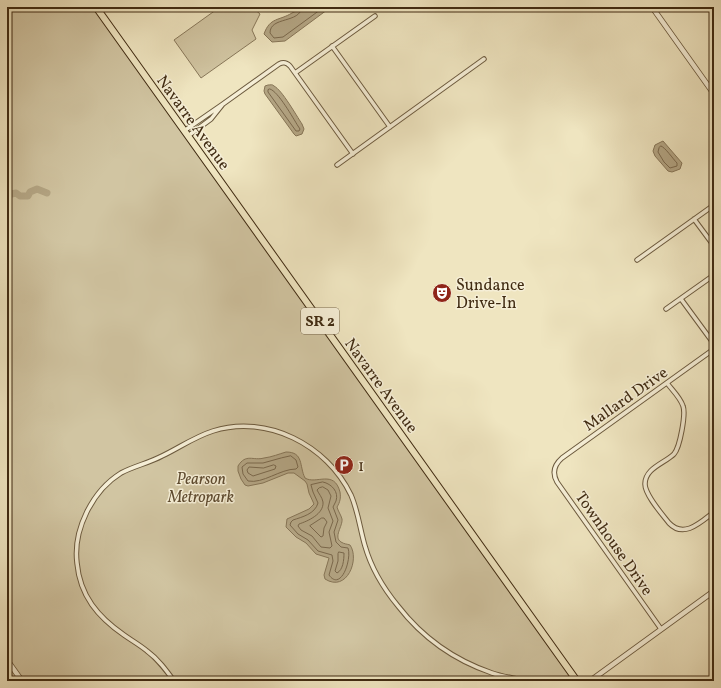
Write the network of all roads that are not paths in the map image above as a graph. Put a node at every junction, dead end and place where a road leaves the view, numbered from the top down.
1 (96, 7) edge
2 (652, 7) edge
3 (375, 16) dead end
4 (332, 46) junction
5 (484, 59) dead end
6 (295, 73) junction
7 (714, 94) edge
8 (390, 127) junction
9 (186, 133) junction
10 (353, 154) junction
11 (337, 166) dead end
12 (714, 205) edge
13 (694, 219) junction
14 (714, 246) edge
15 (637, 260) dead end
16 (714, 275) edge
17 (681, 299) junction
18 (666, 309) dead end
19 (714, 344) edge
20 (714, 349) edge
21 (667, 383) junction
22 (554, 469) joint
23 (714, 512) edge
24 (714, 591) edge
25 (661, 629) junction
26 (7, 660) edge
27 (22, 681) edge
28 (174, 681) edge
29 (527, 681) edge
30 (577, 681) edge
31 (590, 681) edge

1 - 9 highway, Navarre Avenue / SR 2
2 - 7 street
3 - 4 street
4 - 6 street
4 - 8 street
5 - 8 street
6 - 9 street
6 - 10 street
8 - 10 street
9 - 30 highway, Navarre Avenue / SR 2
10 - 11 street
12 - 13 street
13 - 14 street
13 - 15 street
16 - 17 street
17 - 18 street
17 - 19 street
20 - 21 street, Mallard Drive
21 - 22 street, Mallard Drive
21 - 23 street
22 - 25 street, Townhouse Drive
24 - 25 street
25 - 31 street
26 - 27 street
28 - 29 street

